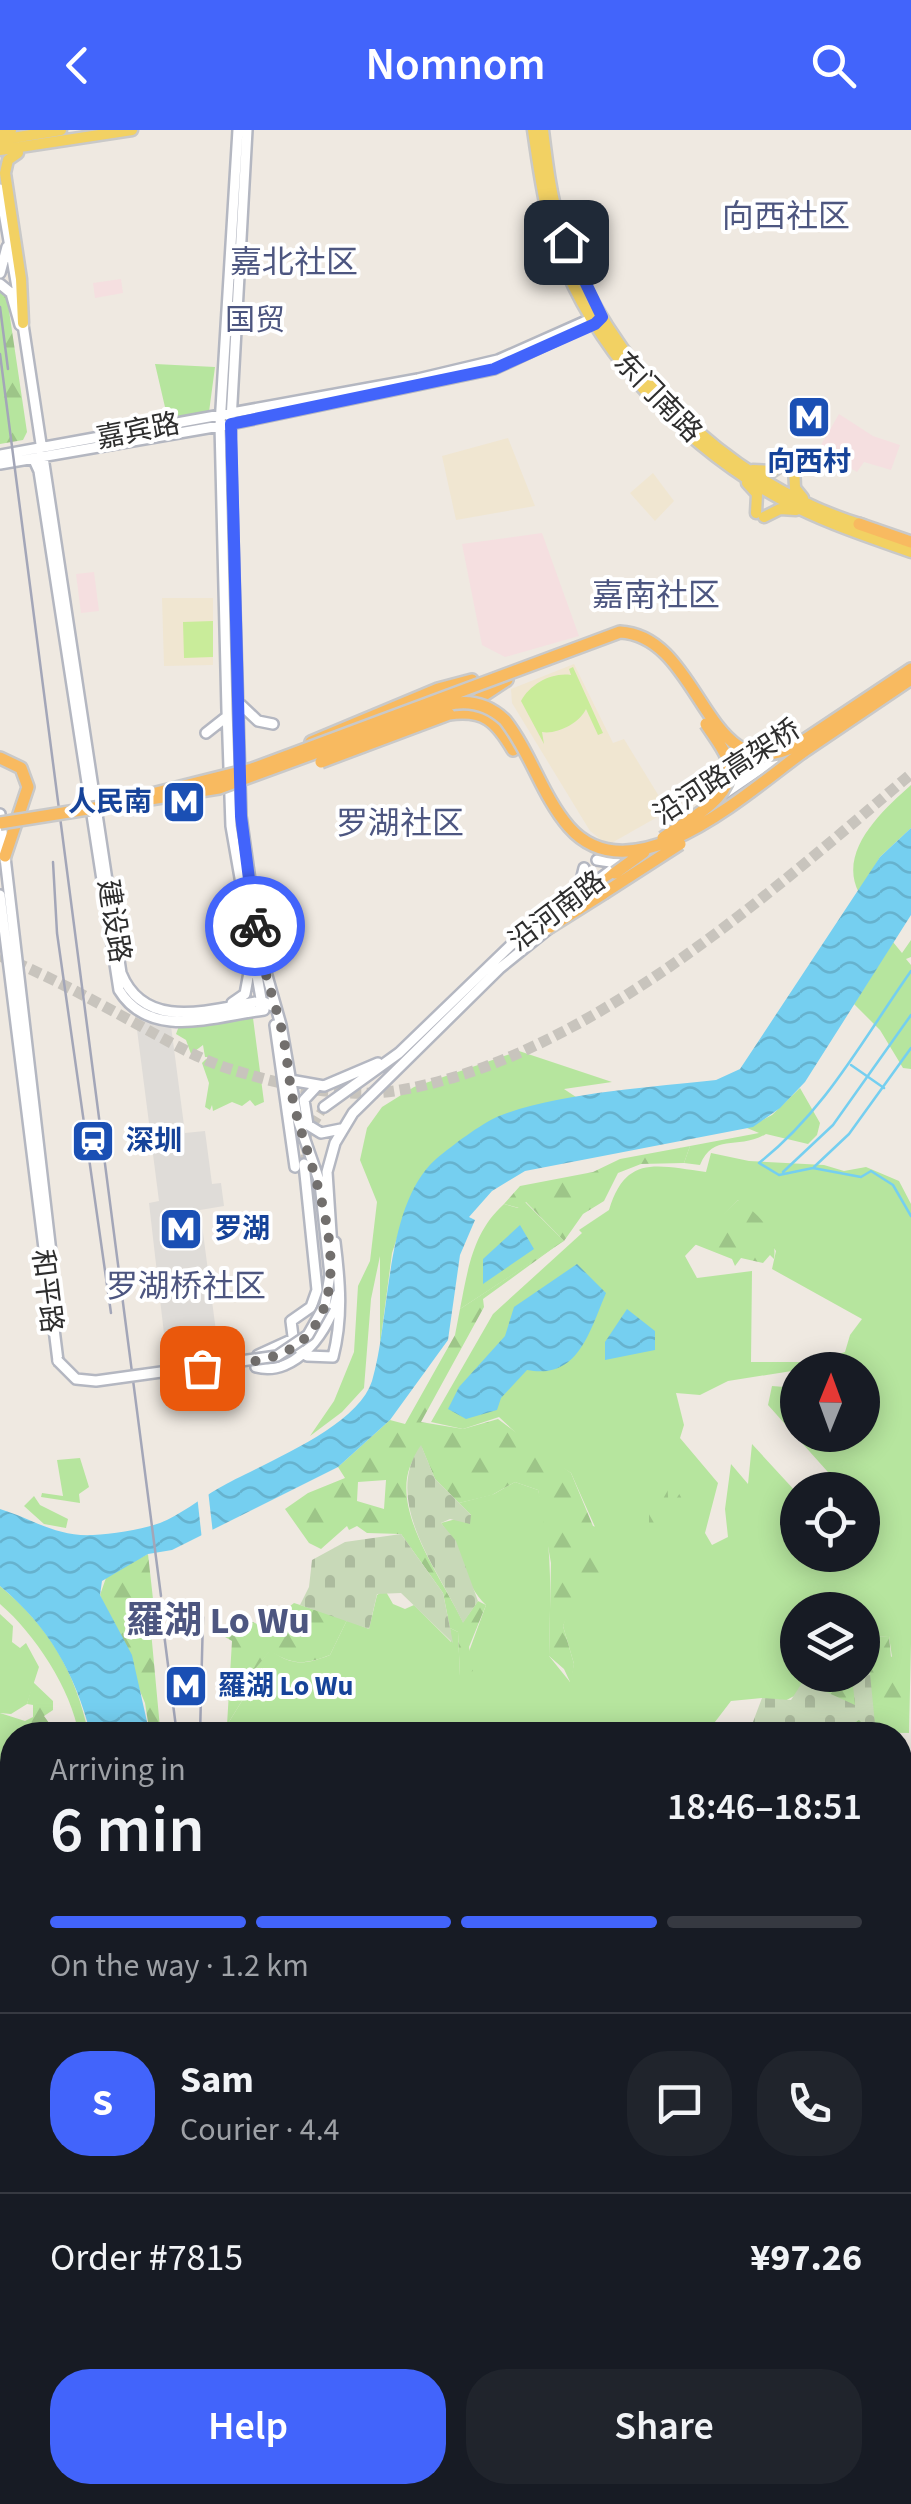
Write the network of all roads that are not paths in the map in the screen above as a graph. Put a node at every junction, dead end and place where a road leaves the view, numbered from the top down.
1 (12, 130) edge
2 (61, 130) edge
3 (132, 130) edge
4 (238, 130) edge
5 (247, 130) edge
6 (533, 130) edge
7 (543, 130) edge
8 (0, 131) edge
9 (45, 138) edge
10 (0, 140) edge
11 (0, 150) edge
12 (18, 153) junction
13 (0, 158) edge
14 (0, 189) edge
15 (8, 237) junction
16 (0, 273) edge
17 (0, 284) edge
18 (596, 319) junction
19 (23, 323) junction
20 (26, 342) junction
21 (225, 419) junction
22 (41, 446) junction
23 (0, 455) edge
24 (37, 464) junction
25 (0, 467) edge
26 (750, 470) junction
27 (736, 471) junction
28 (805, 507) junction
29 (860, 524) joint
30 (911, 540) edge
31 (911, 552) edge
32 (677, 666) junction
33 (911, 667) edge
34 (470, 675) dead end
35 (507, 680) dead end
36 (911, 681) edge
37 (238, 701) junction
38 (444, 701) junction
39 (227, 710) junction
40 (273, 724) dead end
41 (206, 733) dead end
42 (513, 750) dead end
43 (0, 758) edge
44 (748, 791) junction
45 (0, 817) edge
46 (5, 856) junction
47 (597, 860) dead end
48 (584, 868) dead end
49 (618, 868) junction
50 (0, 895) edge
51 (580, 896) junction
52 (550, 927) junction
53 (251, 954) junction
54 (262, 1006) junction
55 (222, 1008) junction
56 (275, 1008) junction
57 (429, 1041) junction
58 (399, 1053) junction
59 (290, 1080) junction
60 (318, 1086) junction
61 (345, 1126) junction
62 (317, 1172) junction
63 (332, 1223) junction
64 (52, 1261) dead end
65 (334, 1272) junction
66 (292, 1339) junction
67 (302, 1354) junction

1 - 8 main road
1 - 9 main road
2 - 9 main road
3 - 9 main road
4 - 21 main road
5 - 21 main road
6 - 18 main road, 东门南路
7 - 18 main road, 东门南路
9 - 10 main road
9 - 11 main road
9 - 12 main road
12 - 13 main road
12 - 19 main road
14 - 15 main road, 建设路
15 - 16 main road
15 - 19 main road, 建设路
17 - 20 main road
18 - 21 main road, 嘉宾路
18 - 26 main road, 东门南路
18 - 27 main road, 东门南路
19 - 20 main road, 建设路
20 - 22 main road, 建设路
21 - 22 main road, 嘉宾路
21 - 24 main road, 嘉宾路
21 - 37 main road
21 - 39 main road
22 - 23 main road, 嘉宾路
22 - 24 main road, 建设路
24 - 25 main road, 嘉宾路
24 - 54 main road, 建设路
24 - 55 main road, 建设路
26 - 28 main road, 东门南路
26 - 28 main road
27 - 28 main road, 东门南路
27 - 28 main road
28 - 29 main road, 东门南路
28 - 31 main road, 东门南路
29 - 30 highway
32 - 33 highway, 沿河路高架桥, bridge
32 - 38 highway, 沿河路高架桥, bridge
32 - 49 highway, bridge
33 - 49 main road, 沿河南路
34 - 38 highway
35 - 38 highway
36 - 44 highway, 沿河路高架桥, bridge
36 - 51 main road, 沿河南路
37 - 40 main road
37 - 56 main road
38 - 42 highway
38 - 44 highway, 沿河路高架桥, bridge
38 - 45 highway, bridge
39 - 41 main road
39 - 53 main road
43 - 46 highway
44 - 52 highway, bridge
45 - 46 main road, 和平路
46 - 64 main road, 和平路
47 - 49 main road
48 - 51 main road
49 - 51 highway
50 - 65 main road, 和平路, bridge
51 - 52 main road, 沿河南路
51 - 58 main road, 沿河南路
52 - 57 main road, 沿河南路
53 - 54 main road
53 - 55 main road
54 - 55 main road, 建设路
54 - 56 main road, 建设路
56 - 59 main road, 和平路
56 - 66 main road
57 - 58 main road, 沿河南路
57 - 61 main road, 沿河南路
58 - 60 main road
59 - 60 main road
59 - 62 main road, 和平路
60 - 61 main road
61 - 63 main road, 沿河南路
62 - 63 main road
62 - 65 main road, 和平路
63 - 65 main road
65 - 67 main road
65 - 67 main road
66 - 67 main road
66 - 67 main road

